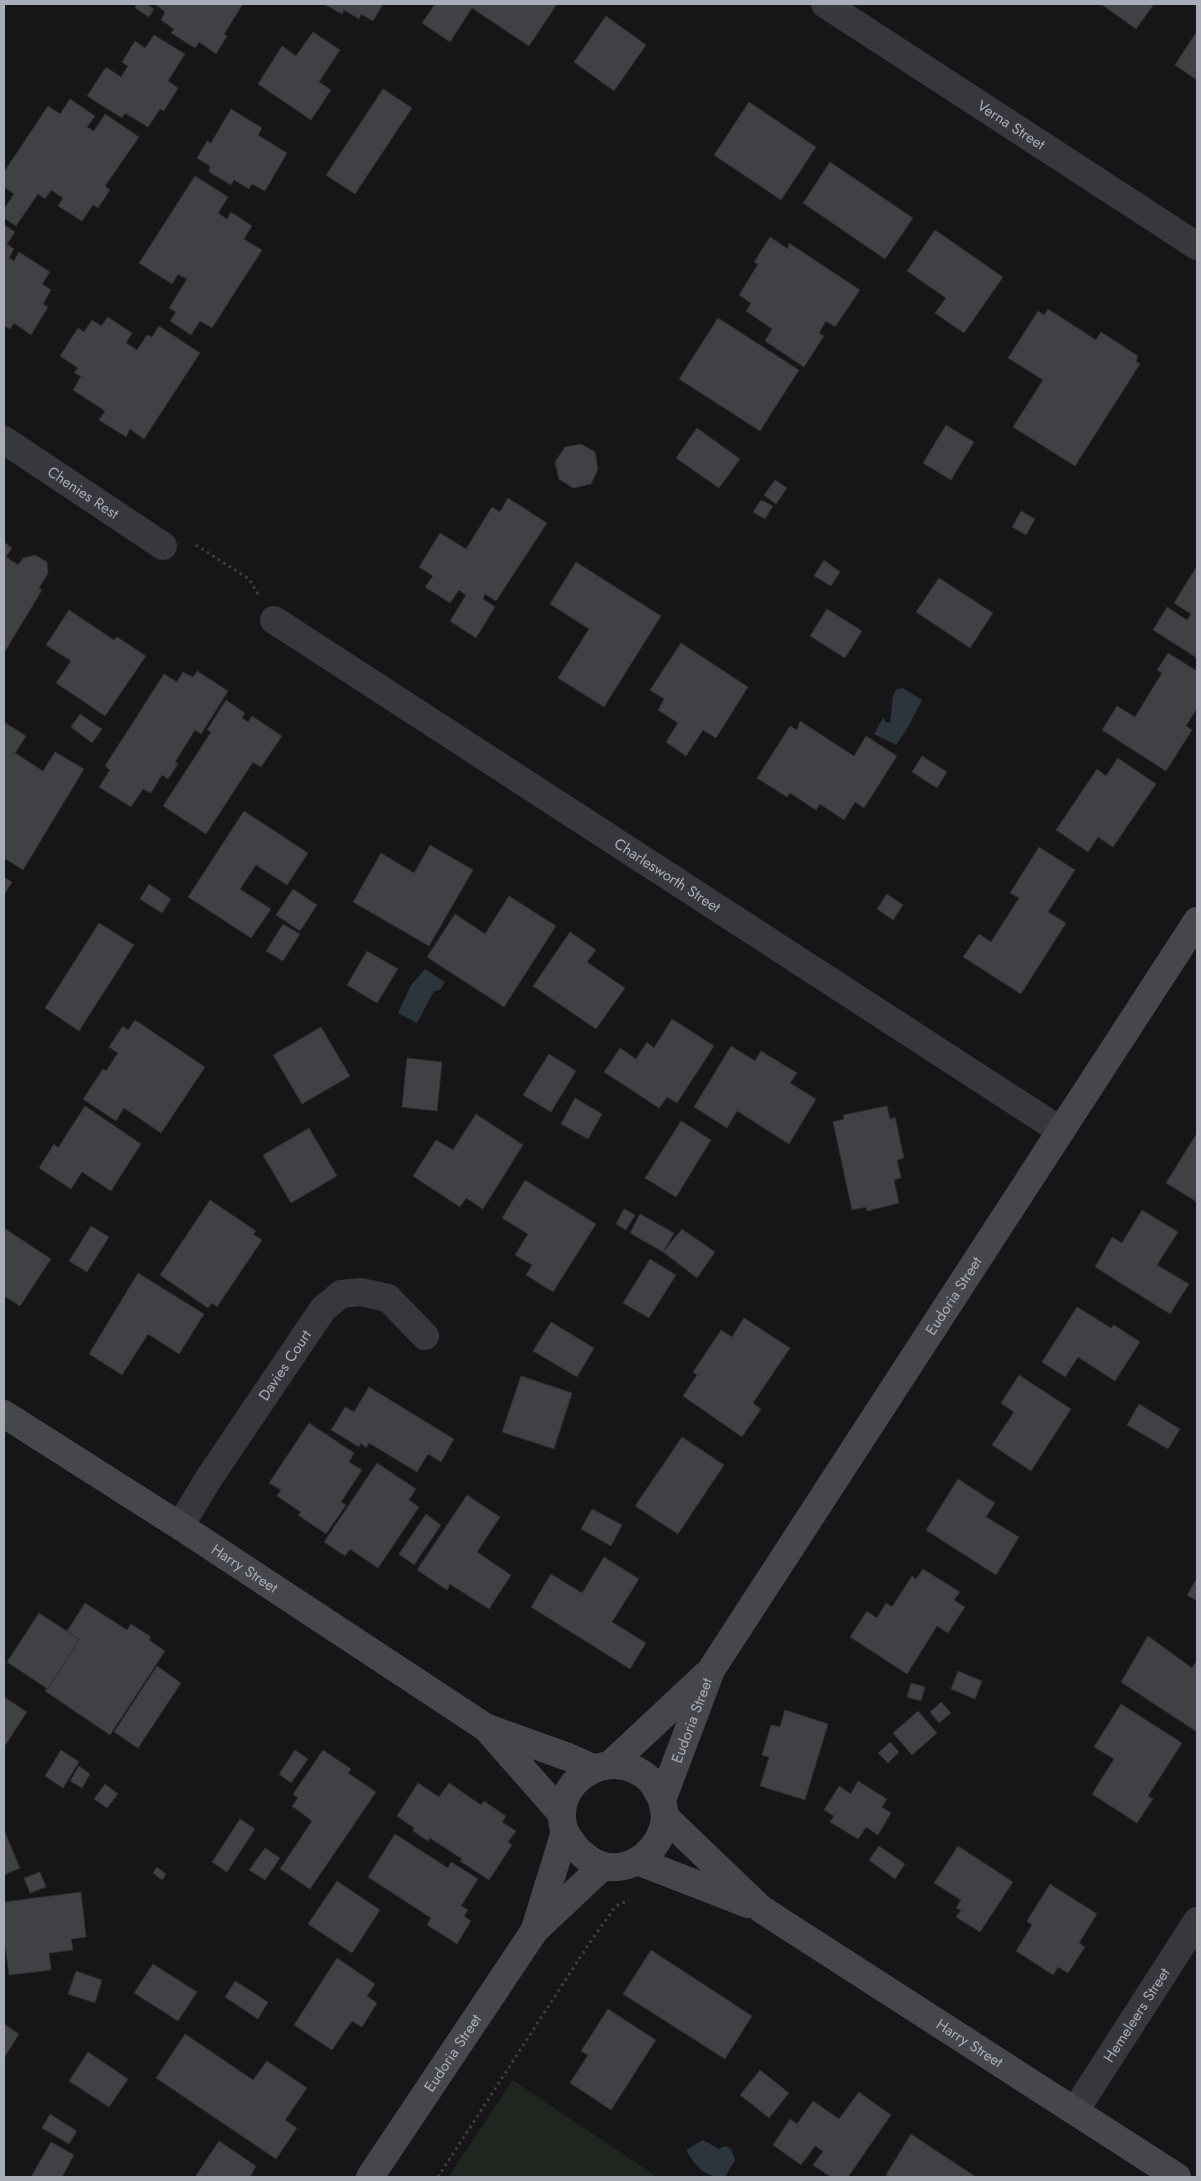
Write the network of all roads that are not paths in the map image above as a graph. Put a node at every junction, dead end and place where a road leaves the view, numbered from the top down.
1 (826, 4) edge
2 (1197, 246) edge
3 (4, 440) edge
4 (163, 546) road end
5 (274, 620) road end
6 (1197, 921) edge
7 (1062, 1131) junction
8 (425, 1336) dead end
9 (4, 1414) edge
10 (180, 1526) junction
11 (711, 1670) junction
12 (485, 1727) junction
13 (602, 1766) junction
14 (664, 1808) junction
15 (564, 1823) junction
16 (637, 1861) junction
17 (603, 1866) junction
18 (761, 1909) junction
19 (1197, 1921) edge
20 (535, 1930) junction
21 (1075, 2111) junction
22 (370, 2177) edge
23 (1177, 2177) edge

1 - 2 street, Verna Street
3 - 4 street, Chenies Rest
5 - 7 street, Charlesworth Street
6 - 7 street, Eudoria Street
7 - 11 street, Eudoria Street
8 - 10 street, Davies Court
9 - 10 street, Harry Street
10 - 12 street, Harry Street
11 - 13 street, Eudoria Street
11 - 14 street, Eudoria Street
12 - 13 street, Harry Street
12 - 15 street, Harry Street
13 - 14 street
13 - 15 street
14 - 16 street
14 - 18 street, Harry Street
15 - 17 street
15 - 20 street, Eudoria Street
16 - 17 street
16 - 18 street, Harry Street
17 - 20 street, Eudoria Street
18 - 21 street, Harry Street
19 - 21 street, Hemeleers Street
20 - 22 street, Eudoria Street
21 - 23 street, Harry Street

